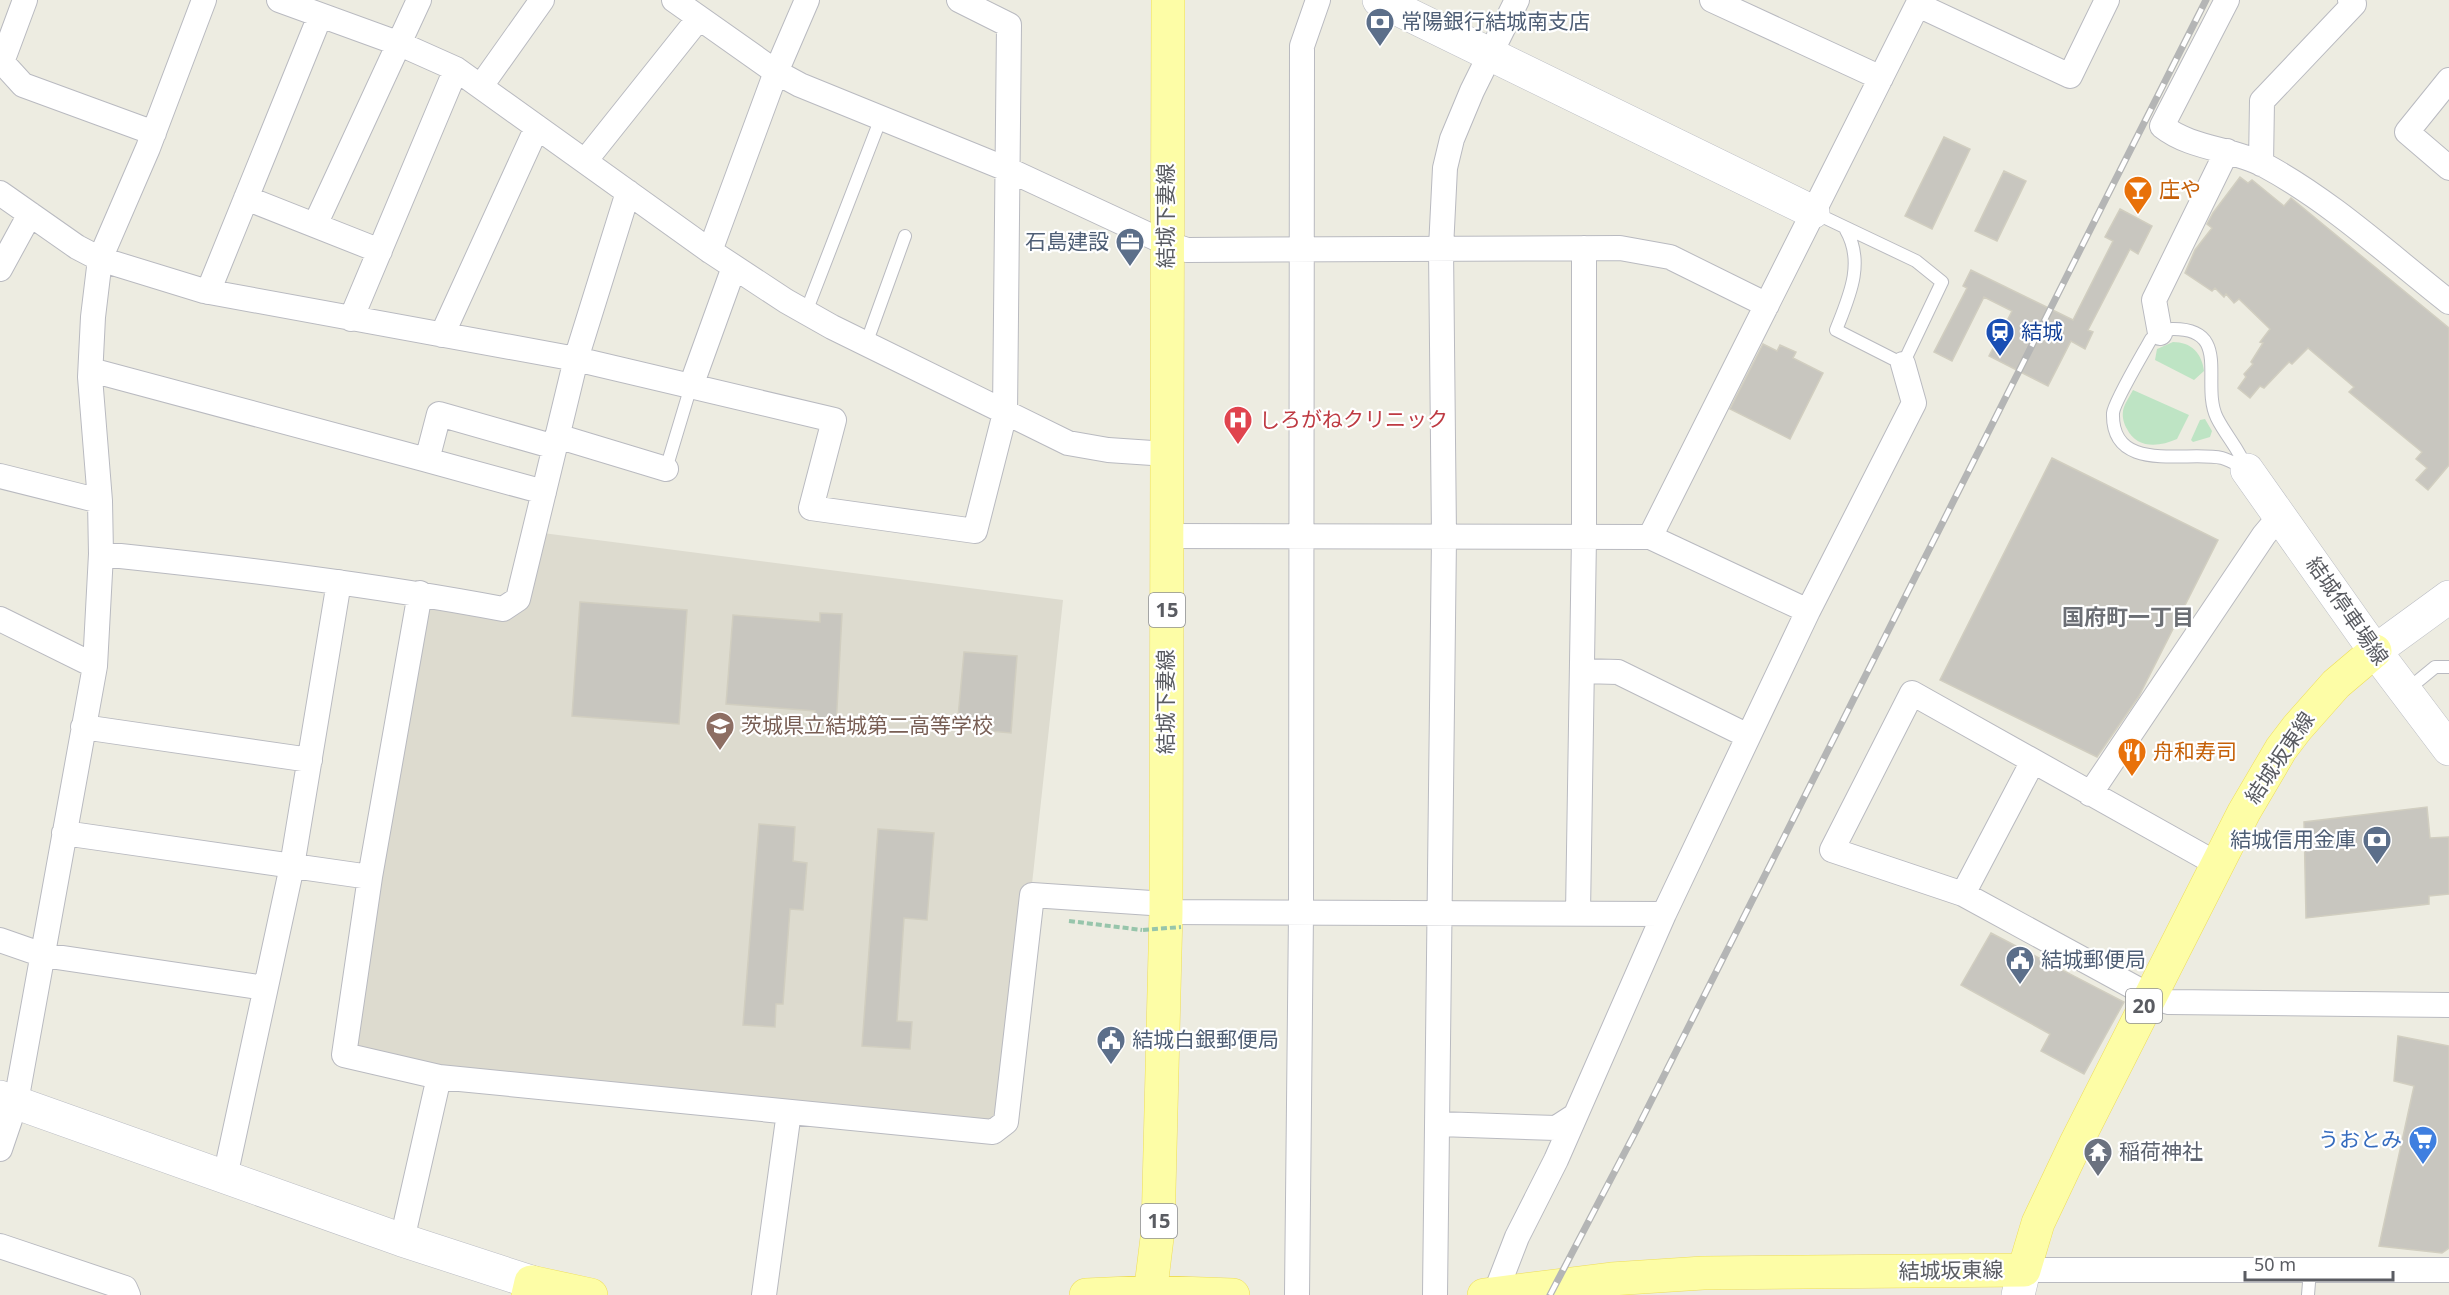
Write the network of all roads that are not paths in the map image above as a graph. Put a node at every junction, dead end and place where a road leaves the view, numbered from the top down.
1 (25, 0) edge
2 (204, 0) edge
3 (279, 0) edge
4 (418, 0) edge
5 (542, 0) edge
6 (674, 0) edge
7 (807, 0) edge
8 (959, 0) edge
9 (1168, 0) edge
10 (1318, 0) edge
11 (1378, 0) edge
12 (1517, 0) edge
13 (2108, 0) edge
14 (2227, 0) edge
15 (2350, 0) edge
16 (1720, 2) edge
17 (1919, 2) edge
18 (320, 16) junction
19 (699, 18) junction
20 (400, 44) junction
21 (1490, 56) junction
22 (456, 69) junction
23 (776, 72) junction
24 (1881, 78) junction
25 (2449, 80) edge
26 (481, 86) junction
27 (881, 118) junction
28 (537, 127) junction
29 (154, 133) junction
30 (2227, 151) junction
31 (585, 161) junction
32 (2261, 164) junction
33 (2449, 168) edge
34 (1010, 170) junction
35 (628, 192) junction
36 (0, 193) edge
37 (246, 198) junction
38 (1813, 212) junction
39 (30, 214) junction
40 (315, 225) junction
41 (1846, 230) junction
42 (905, 236) dead end
43 (1166, 243) junction
44 (1441, 248) junction
45 (1584, 248) junction
46 (380, 251) junction
47 (710, 251) junction
48 (1302, 251) junction
49 (100, 259) junction
50 (734, 267) junction
51 (0, 269) edge
52 (208, 292) junction
53 (2449, 302) edge
54 (1767, 305) junction
55 (806, 312) junction
56 (351, 319) junction
57 (2160, 333) junction
58 (442, 335) junction
59 (866, 344) junction
60 (576, 359) junction
61 (1903, 364) junction
62 (91, 370) junction
63 (691, 386) junction
64 (1005, 413) junction
65 (556, 442) junction
66 (1167, 454) junction
67 (427, 460) junction
68 (666, 469) joint
69 (2247, 470) junction
70 (0, 476) edge
71 (544, 492) junction
72 (100, 501) junction
73 (2280, 516) junction
74 (1167, 536) junction
75 (1302, 536) junction
76 (1444, 537) junction
77 (1584, 537) junction
78 (1650, 537) junction
79 (101, 554) junction
80 (339, 582) junction
81 (420, 593) junction
82 (2449, 597) edge
83 (1808, 611) junction
84 (0, 619) edge
85 (2375, 651) junction
86 (95, 666) junction
87 (2449, 667) edge
88 (1582, 671) junction
89 (2405, 692) junction
90 (83, 727) junction
91 (1748, 736) junction
92 (2449, 749) edge
93 (310, 760) junction
94 (2033, 761) junction
95 (2090, 794) junction
96 (64, 833) junction
97 (2217, 864) junction
98 (292, 866) junction
99 (370, 877) junction
100 (1963, 894) junction
101 (1301, 913) junction
102 (1578, 913) junction
103 (1439, 914) junction
104 (1664, 914) junction
105 (1164, 918) junction
106 (0, 940) edge
107 (43, 955) junction
108 (265, 988) junction
109 (2150, 996) junction
110 (2449, 1005) edge
111 (439, 1077) junction
112 (8, 1100) edge
113 (789, 1112) junction
114 (1573, 1117) junction
115 (1439, 1124) junction
116 (0, 1149) edge
117 (225, 1177) junction
118 (402, 1240) junction
119 (0, 1246) edge
120 (2310, 1270) junction
121 (2449, 1270) edge
122 (2021, 1283) edge
123 (1662, 1285) edge
124 (530, 1288) edge
125 (1150, 1293) edge
126 (128, 1295) edge
127 (591, 1295) edge
128 (764, 1295) edge
129 (1086, 1295) edge
130 (1233, 1295) edge
131 (1297, 1295) edge
132 (1435, 1295) edge
133 (1490, 1295) edge
134 (2308, 1295) edge

1 - 29 street
2 - 29 street
3 - 18 street
4 - 20 street
5 - 26 street
6 - 19 street
7 - 23 street
8 - 34 street
9 - 43 main road, 結城下妻線 / 15
10 - 48 street
11 - 21 street
12 - 21 street
13 - 17 street
14 - 30 street
15 - 32 street
16 - 24 street
17 - 24 street
18 - 20 street
18 - 37 street
19 - 23 street
19 - 31 street
20 - 22 street
20 - 40 street
21 - 38 street
21 - 44 street
22 - 26 street
22 - 46 street
23 - 27 street
23 - 47 street
24 - 38 street
25 - 33 street
26 - 28 street
27 - 34 street
27 - 55 lane
28 - 31 street
28 - 58 street
29 - 49 street
30 - 32 street
30 - 57 street
31 - 35 street
32 - 53 street
34 - 43 street
34 - 64 street
35 - 47 street
35 - 60 street
36 - 39 street
37 - 40 street
37 - 52 street
38 - 41 lane
38 - 54 street
39 - 49 street
39 - 51 street
40 - 46 street
41 - 61 lane
41 - 61 lane
42 - 59 lane
43 - 48 street
43 - 66 main road, 結城下妻線 / 15
44 - 45 street
44 - 48 street
44 - 76 street
45 - 54 street
45 - 77 street
46 - 56 street
47 - 50 street
48 - 75 street
49 - 52 street
49 - 62 street
50 - 55 street
50 - 63 street
52 - 56 street
54 - 78 street
55 - 59 street
56 - 58 street
57 - 69 lane
57 - 69 lane
58 - 60 street
59 - 64 street
60 - 63 street
60 - 65 street
61 - 83 street
62 - 67 street
62 - 72 street
63 - 64 street
63 - 68 lane
64 - 66 street
65 - 67 street
65 - 68 street
65 - 71 street
66 - 74 main road, 結城下妻線 / 15
67 - 71 street
69 - 73 street, 結城停車場線
70 - 72 street
71 - 81 street
72 - 79 street
73 - 85 street, 結城停車場線
73 - 95 street
74 - 75 street
74 - 105 main road, 結城下妻線 / 15
75 - 76 street
75 - 101 street
76 - 77 street
76 - 103 street
77 - 78 street
77 - 88 street
78 - 83 street
79 - 80 street
79 - 86 street
80 - 81 street
80 - 93 street
81 - 99 street
82 - 85 street
83 - 91 street
84 - 86 street
85 - 89 street, 結城停車場線
85 - 97 main road, 結城坂東線 / 20
86 - 90 street
87 - 89 lane
88 - 91 street
88 - 102 street
89 - 92 street, 結城停車場線
90 - 93 street
90 - 96 street
91 - 104 street
93 - 98 street
94 - 95 street
94 - 100 street
94 - 100 street
95 - 97 street
96 - 98 street
96 - 107 street
97 - 109 main road, 結城坂東線 / 20
98 - 99 street
98 - 108 street
99 - 111 street
100 - 109 street
101 - 103 street
101 - 105 street
101 - 131 street
102 - 103 street
102 - 104 street
103 - 115 street
104 - 114 street
105 - 113 street
105 - 125 main road, 結城下妻線 / 15
106 - 107 street
107 - 108 street
107 - 112 street
108 - 117 street
109 - 110 street
109 - 122 main road, 結城坂東線 / 20
111 - 113 street
111 - 118 street
112 - 116 street
112 - 117 street
113 - 128 street
114 - 115 street
114 - 133 street
115 - 132 street
117 - 118 street
118 - 124 street
119 - 126 street
120 - 121 street
120 - 122 street
120 - 134 lane
122 - 123 main road, 結城坂東線
123 - 133 main road, 結城坂東線
124 - 127 main road
125 - 129 main road
125 - 130 main road

